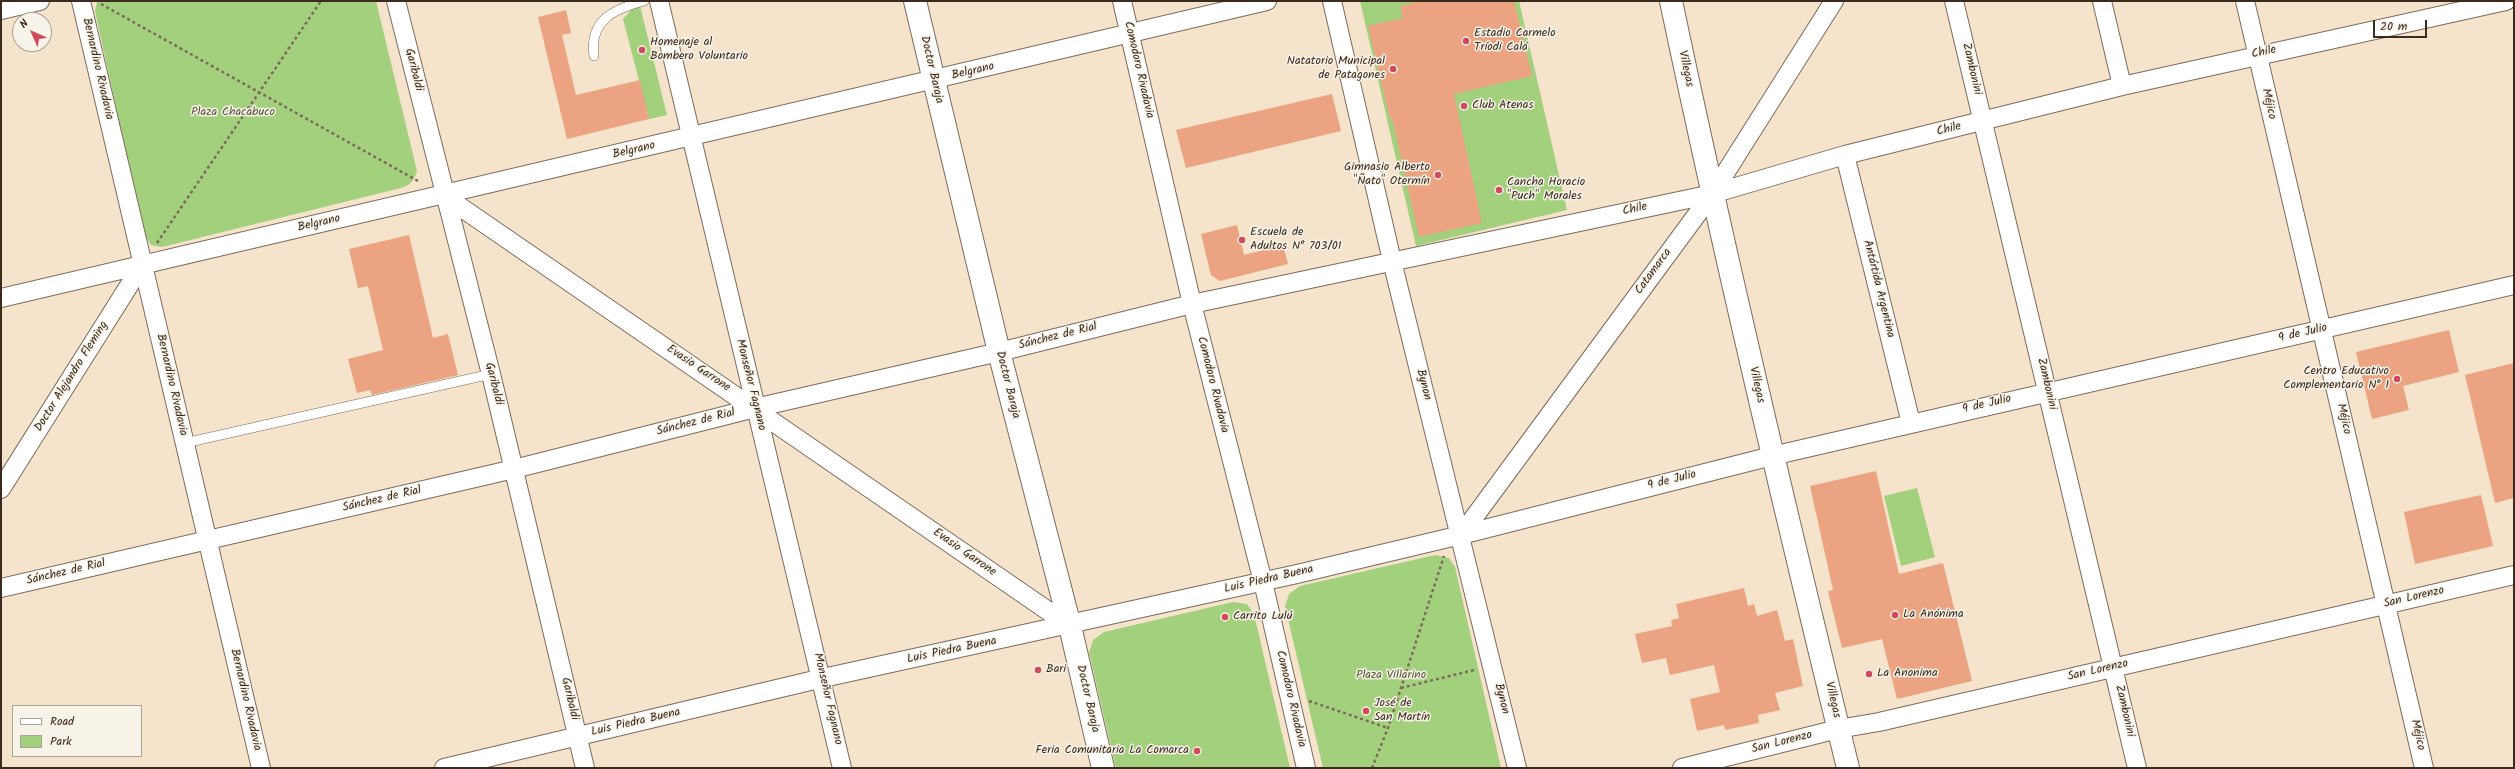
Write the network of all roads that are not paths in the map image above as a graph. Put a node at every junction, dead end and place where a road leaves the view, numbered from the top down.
1 (40, 1) edge
2 (81, 1) edge
3 (396, 1) edge
4 (644, 1) edge
5 (659, 1) edge
6 (915, 1) edge
7 (1122, 1) edge
8 (1267, 1) edge
9 (1332, 1) edge
10 (1671, 1) edge
11 (1834, 1) edge
12 (1954, 1) edge
13 (2102, 1) edge
14 (2245, 1) edge
15 (2506, 1) edge
16 (1, 10) edge
17 (1130, 35) junction
18 (2257, 55) junction
19 (594, 56) dead end
20 (934, 81) junction
21 (2122, 86) junction
22 (1983, 121) junction
23 (691, 137) junction
24 (1845, 155) junction
25 (1712, 194) junction
26 (443, 195) junction
27 (1392, 261) junction
28 (142, 265) junction
29 (2514, 285) edge
30 (1, 298) edge
31 (1192, 304) junction
32 (2322, 330) junction
33 (999, 352) junction
34 (491, 374) junction
35 (2048, 391) junction
36 (755, 408) junction
37 (1911, 424) junction
38 (185, 443) junction
39 (1772, 456) junction
40 (514, 469) junction
41 (1, 489) edge
42 (1461, 535) junction
43 (208, 541) junction
44 (2514, 575) edge
45 (1263, 582) junction
46 (1, 588) edge
47 (2387, 605) junction
48 (1070, 626) junction
49 (2113, 668) junction
50 (822, 678) junction
51 (1838, 729) junction
52 (578, 737) junction
53 (261, 768) edge
54 (444, 768) edge
55 (585, 768) edge
56 (842, 768) edge
57 (1103, 768) edge
58 (1306, 768) edge
59 (1517, 768) edge
60 (1682, 768) edge
61 (1848, 768) edge
62 (2137, 768) edge
63 (2424, 768) edge

1 - 16 street
2 - 28 street, Bernardino Rivadavia
3 - 26 street, Garibaldi
4 - 19 lane
5 - 23 street, Monseñor Fagnano
6 - 20 street, Doctor Baraja
7 - 17 street, Comodoro Rivadavia
8 - 17 street, Belgrano
9 - 27 street, Bynon
10 - 25 street, Villegas
11 - 25 street, Catamarca
12 - 22 street, Zambonini
13 - 21 street
14 - 18 street, Méjico
15 - 18 street, Chile
17 - 20 street, Belgrano
17 - 31 street, Comodoro Rivadavia
18 - 21 street, Chile
18 - 32 street, Méjico
20 - 23 street, Belgrano
20 - 33 street, Doctor Baraja
21 - 22 street, Chile
22 - 24 street, Chile
22 - 35 street, Zambonini
23 - 26 street, Belgrano
23 - 36 street, Monseñor Fagnano
24 - 25 street, Chile
24 - 37 street, Antártida Argentina
25 - 27 street, Chile
25 - 39 street, Villegas
25 - 42 street, Catamarca
26 - 28 street, Belgrano
26 - 34 street, Garibaldi
26 - 36 street, Evasio Garrone
27 - 31 street, Sánchez de Rial
27 - 42 street, Bynon
28 - 30 street, Belgrano
28 - 38 street, Bernardino Rivadavia
28 - 41 street, Doctor Alejandro Fleming
29 - 32 street, 9 de Julio
31 - 33 street, Sánchez de Rial
31 - 45 street, Comodoro Rivadavia
32 - 35 street, 9 de Julio
32 - 47 street, Méjico
33 - 36 street, Sánchez de Rial
33 - 48 street, Doctor Baraja
34 - 38 lane
34 - 40 street, Garibaldi
35 - 37 street, 9 de Julio
35 - 49 street, Zambonini
36 - 40 street, Sánchez de Rial
36 - 48 street, Evasio Garrone
36 - 50 street, Monseñor Fagnano
37 - 39 street, 9 de Julio
38 - 43 street, Bernardino Rivadavia
39 - 42 street, 9 de Julio
39 - 51 street, Villegas
40 - 43 street, Sánchez de Rial
40 - 52 street, Garibaldi
42 - 45 street, Luis Piedra Buena
42 - 59 street, Bynon
43 - 46 street, Sánchez de Rial
43 - 53 street, Bernardino Rivadavia
44 - 47 street, San Lorenzo
45 - 48 street, Luis Piedra Buena
45 - 58 street, Comodoro Rivadavia
47 - 49 street, San Lorenzo
47 - 63 street, Méjico
48 - 50 street, Luis Piedra Buena
48 - 57 street, Doctor Baraja
49 - 51 street, San Lorenzo
49 - 62 street, Zambonini
50 - 52 street, Luis Piedra Buena
50 - 56 street, Monseñor Fagnano
51 - 60 street, San Lorenzo
51 - 61 street, Villegas
52 - 54 street, Luis Piedra Buena
52 - 55 street, Garibaldi

